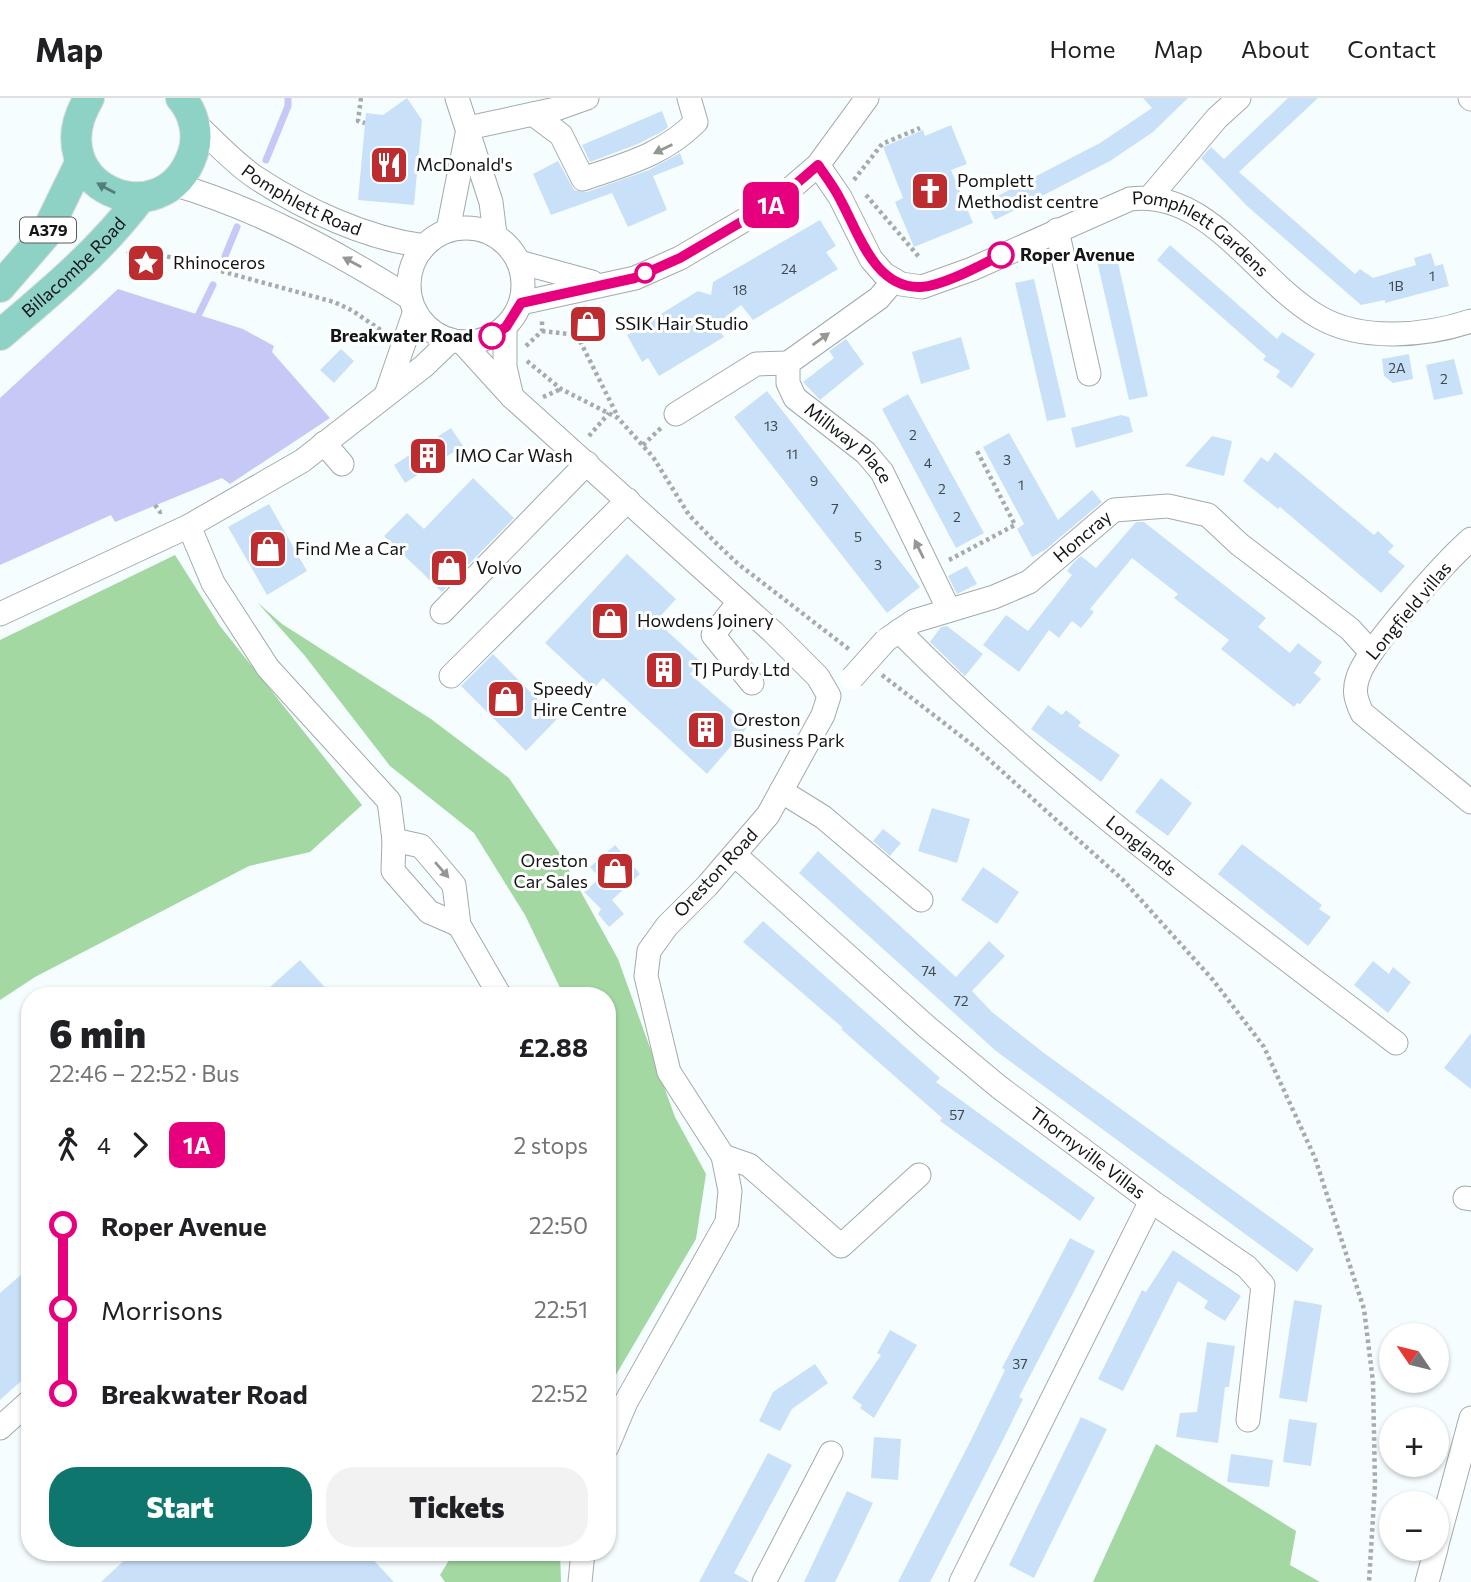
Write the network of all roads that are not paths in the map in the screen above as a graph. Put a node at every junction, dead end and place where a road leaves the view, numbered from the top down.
1 (457, 98) edge
2 (587, 98) edge
3 (689, 98) edge
4 (867, 98) edge
5 (1239, 98) edge
6 (81, 100) edge
7 (188, 111) edge
8 (533, 114) junction
9 (468, 128) junction
10 (80, 163) junction
11 (818, 165) junction
12 (173, 184) junction
13 (1151, 196) junction
14 (141, 197) junction
15 (448, 230) junction
16 (1057, 230) junction
17 (495, 235) junction
18 (424, 246) junction
19 (519, 262) junction
20 (894, 280) junction
21 (599, 284) junction
22 (0, 287) edge
23 (521, 303) junction
24 (412, 304) junction
25 (1471, 321) edge
26 (506, 327) junction
27 (0, 335) edge
28 (456, 341) junction
29 (788, 363) junction
30 (1089, 374) dead end
31 (387, 392) junction
32 (512, 397) junction
33 (676, 414) dead end
34 (324, 443) junction
35 (581, 458) junction
36 (342, 464) dead end
37 (628, 500) junction
38 (189, 526) junction
39 (1471, 539) edge
40 (739, 602) junction
41 (949, 610) junction
42 (442, 612) dead end
43 (0, 614) edge
44 (892, 635) junction
45 (1370, 651) junction
46 (451, 676) dead end
47 (752, 683) dead end
48 (829, 696) junction
49 (781, 791) junction
50 (1471, 803) edge
51 (394, 840) junction
52 (735, 855) junction
53 (922, 900) dead end
54 (459, 925) junction
55 (495, 987) edge
56 (1396, 1043) dead end
57 (723, 1156) junction
58 (919, 1175) dead end
59 (1151, 1201) junction
60 (21, 1409) edge
61 (1471, 1418) edge
62 (1248, 1420) dead end
63 (616, 1426) edge
64 (0, 1428) edge
65 (831, 1453) dead end
66 (1449, 1498) edge
67 (582, 1561) edge
68 (1432, 1561) edge
69 (580, 1582) edge
70 (764, 1582) edge
71 (961, 1582) edge
72 (1427, 1582) edge

1 - 9 street
2 - 8 street
3 -> 8 street
4 - 11 street
5 - 13 street
6 - 10 main road
7 - 12 main road
7 - 18 street, Pomphlett Road
8 - 9 street
9 - 15 street
9 - 17 street
14 -> 10 main road
10 - 22 main road, Billacombe Road / A379
11 - 20 street
11 - 21 street
12 - 14 main road
24 -> 12 street, Pomphlett Road
13 - 16 street, Pomphlett Gardens
13 - 25 street, Pomphlett Gardens
14 - 27 main road, Billacombe Road / A379
15 - 17 street
15 - 18 street
16 - 20 street, Pomphlett Gardens
16 - 30 street
17 - 19 street
18 - 24 street
19 - 21 street
19 - 23 street
29 -> 20 street
21 - 23 street
23 - 26 street
24 - 28 street
24 - 31 street
26 - 28 street
26 - 32 street
28 - 31 street
28 - 32 street
29 - 33 street
41 -> 29 street, Millway Place
31 - 34 street
32 - 35 street
34 - 36 street
34 - 38 street
35 - 37 street
35 - 42 street
37 - 40 street
37 - 46 street
38 - 43 street
38 - 51 street
39 - 45 street, Longfield villas
40 - 47 street
40 - 48 street
41 - 44 street, Honcray
41 - 45 street, Honcray
44 - 48 street, Honcray, bridge
44 - 56 street, Longlands
45 - 50 street, Longfield villas
48 - 49 street, Oreston Road
49 - 52 street, Oreston Road
49 - 53 street
51 - 54 street
51 -> 54 street
52 - 57 street, Oreston Road
52 - 59 street, Thornyville Villas
54 - 55 street
57 - 58 street
57 - 63 street, Oreston Road
59 - 62 street
59 - 71 street, Thornyville Villas
60 - 64 street
61 - 66 street
65 - 70 street
67 - 69 street
68 - 72 street

